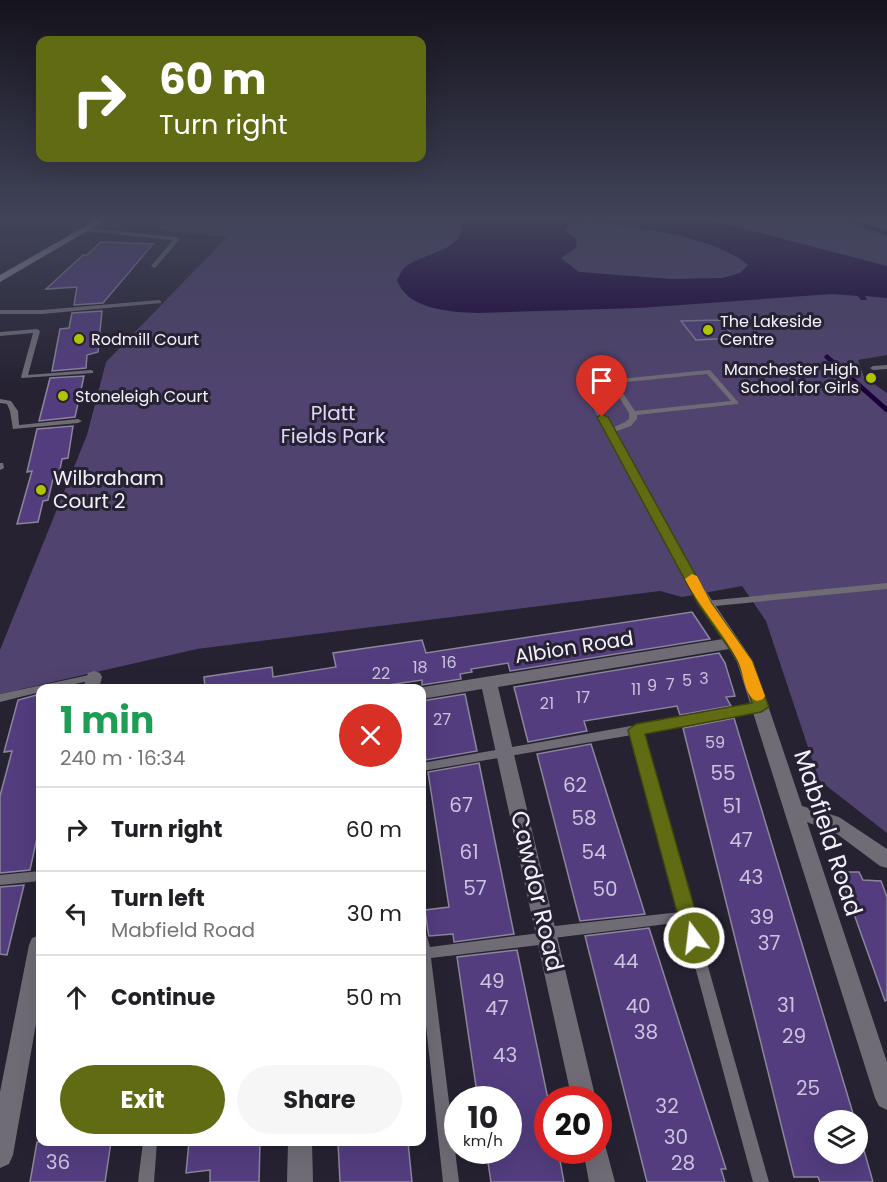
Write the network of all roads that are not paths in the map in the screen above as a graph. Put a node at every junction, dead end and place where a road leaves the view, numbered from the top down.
1 (159, 302) dead end
2 (0, 312) edge
3 (0, 334) edge
4 (887, 367) edge
5 (873, 368) dead end
6 (91, 372) dead end
7 (0, 400) edge
8 (595, 404) dead end
9 (633, 413) junction
10 (78, 421) dead end
11 (609, 430) junction
12 (887, 586) edge
13 (703, 598) junction
14 (733, 643) junction
15 (489, 682) junction
16 (36, 690) edge
17 (426, 692) edge
18 (0, 698) edge
19 (761, 707) junction
20 (636, 730) junction
21 (506, 751) junction
22 (426, 766) edge
23 (794, 813) junction
24 (887, 860) edge
25 (36, 876) edge
26 (0, 880) edge
27 (688, 916) junction
28 (547, 936) junction
29 (426, 953) edge
30 (36, 966) edge
31 (426, 970) edge
32 (581, 1086) edge
33 (887, 1098) edge
34 (150, 1146) edge
35 (300, 1146) edge
36 (0, 1155) edge
37 (598, 1164) edge
38 (146, 1182) edge
39 (300, 1182) edge
40 (451, 1182) edge
41 (602, 1182) edge
42 (762, 1182) edge

1 - 2 lane
3 - 6 lane
4 - 5 lane
7 - 10 lane
8 - 11 lane
9 - 9 lane
9 - 11 lane
11 - 13 lane
12 - 13 lane
13 - 14 street, Mabfield Road
14 - 15 street, Albion Road
14 - 19 street, Mabfield Road
15 - 17 street, Albion Road
15 - 21 street, Cawdor Road
16 - 18 lane
19 - 20 lane
19 - 23 street, Mabfield Road
20 - 21 lane
20 - 27 lane
21 - 22 lane
21 - 28 street, Cawdor Road
23 - 24 street
23 - 33 street, Mabfield Road
25 - 26 lane
27 - 28 lane
27 - 42 lane
28 - 29 lane
28 - 32 street, Cawdor Road
30 - 36 street
31 - 40 lane
34 - 38 lane
35 - 39 street
37 - 41 street

